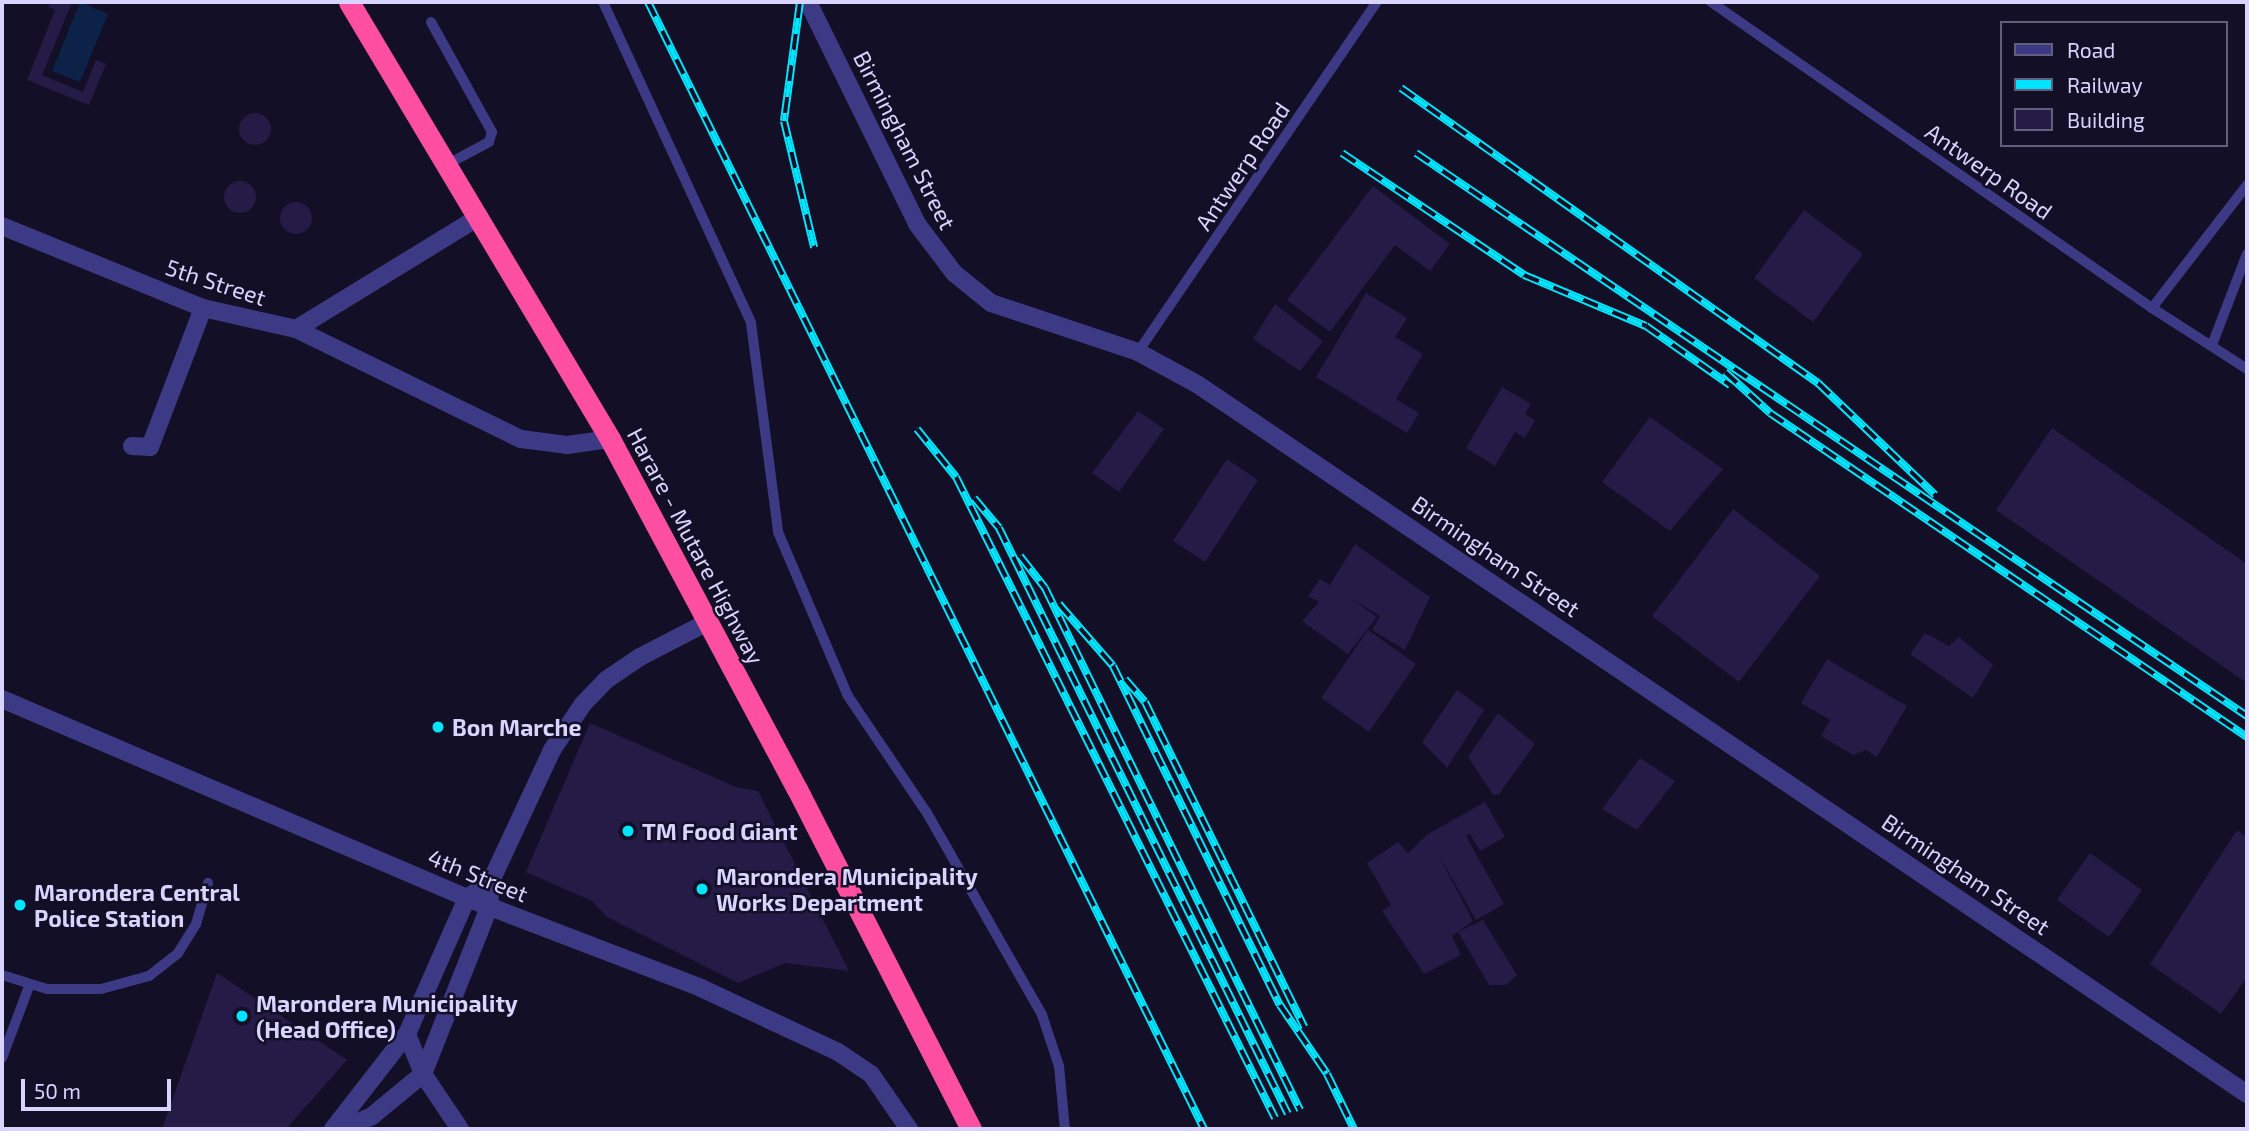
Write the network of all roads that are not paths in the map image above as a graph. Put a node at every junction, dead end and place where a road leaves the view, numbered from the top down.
1 (349, 2) edge
2 (603, 2) edge
3 (808, 2) edge
4 (1377, 2) edge
5 (1711, 2) edge
6 (431, 22) dead end
7 (448, 164) junction
8 (2247, 185) edge
9 (479, 217) junction
10 (2, 226) edge
11 (2247, 254) edge
12 (203, 308) junction
13 (2152, 308) junction
14 (296, 329) junction
15 (2212, 345) junction
16 (1138, 352) junction
17 (2247, 369) edge
18 (610, 439) junction
19 (132, 446) dead end
20 (705, 623) junction
21 (2, 699) edge
22 (491, 881) junction
23 (208, 883) dead end
24 (467, 898) junction
25 (489, 907) junction
26 (2, 975) edge
27 (30, 984) junction
28 (407, 1034) junction
29 (2, 1058) edge
30 (423, 1074) junction
31 (2247, 1094) edge
32 (333, 1129) edge
33 (344, 1129) edge
34 (460, 1129) edge
35 (909, 1129) edge
36 (971, 1129) edge
37 (1065, 1129) edge

1 - 7 highway, Harare - Mutare Highway
2 - 37 lane
3 - 16 street, Birmingham Street
4 - 16 lane, Antwerp Road
5 - 13 lane, Antwerp Road
6 - 7 lane
7 - 9 highway, Harare - Mutare Highway
8 - 13 lane
9 - 14 street
9 - 18 highway, Harare - Mutare Highway
10 - 12 street, 5th Street
11 - 15 lane
12 - 14 street, 5th Street
12 - 19 street
13 - 15 lane, Antwerp Road
14 - 18 street, 5th Street
15 - 17 lane, Antwerp Road
16 - 31 street, Birmingham Street
18 - 20 highway, Harare - Mutare Highway
20 - 22 street
20 - 36 highway, Harare - Mutare Highway
21 - 24 street, 4th Street
22 - 24 street
22 - 25 street
23 - 27 lane
24 - 25 street, 4th Street
24 - 28 street
25 - 30 street
25 - 35 street, 4th Street
26 - 27 lane
27 - 29 lane
28 - 30 street
28 - 32 street
30 - 33 street
30 - 34 street

